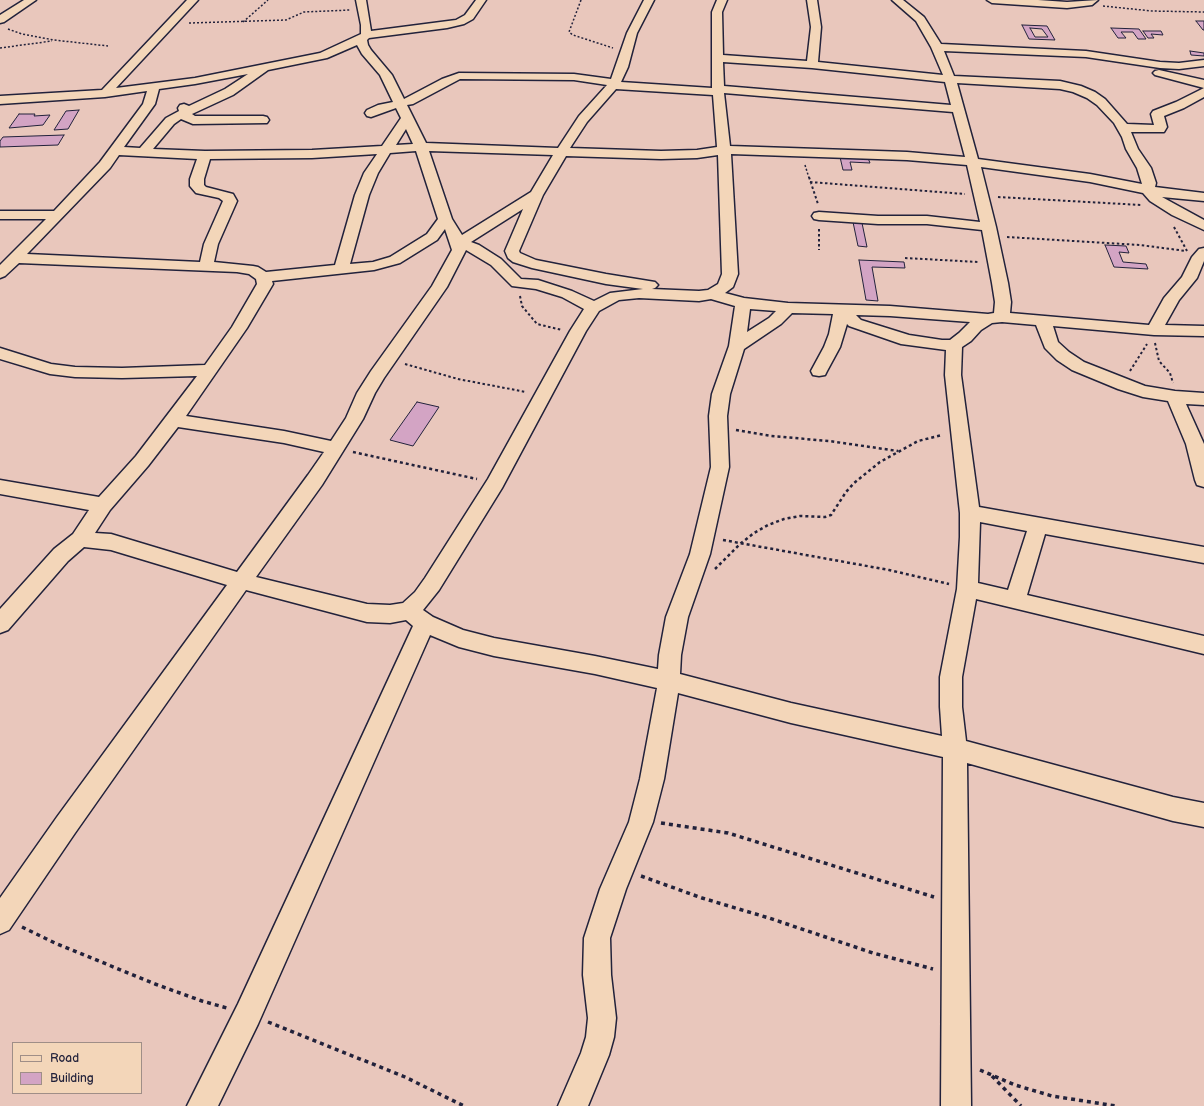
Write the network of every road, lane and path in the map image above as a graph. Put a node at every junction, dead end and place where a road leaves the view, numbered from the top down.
1 (31, 0) edge
2 (193, 0) edge
3 (268, 0) edge
4 (480, 0) edge
5 (581, 0) edge
6 (649, 0) edge
7 (722, 0) edge
8 (812, 0) edge
9 (918, 0) edge
10 (992, 0) edge
11 (1005, 0) edge
12 (1096, 3) edge
13 (900, 4) edge
14 (362, 5) edge
15 (1204, 12) edge
16 (0, 20) edge
17 (172, 22) junction
18 (242, 22) junction
19 (6, 29) dead end
20 (364, 37) junction
21 (54, 40) junction
22 (108, 46) dead end
23 (937, 47) junction
24 (0, 48) edge
25 (627, 52) junction
26 (324, 56) junction
27 (1103, 56) junction
28 (718, 58) junction
29 (373, 60) junction
30 (1204, 64) edge
31 (271, 65) junction
32 (812, 65) junction
33 (950, 80) junction
34 (195, 81) junction
35 (614, 84) junction
36 (1204, 84) edge
37 (154, 87) junction
38 (719, 91) junction
39 (1204, 92) edge
40 (105, 93) junction
41 (0, 100) edge
42 (400, 103) junction
43 (958, 108) junction
44 (184, 112) junction
45 (371, 113) dead end
46 (407, 118) junction
47 (263, 120) dead end
48 (1123, 128) junction
49 (421, 147) junction
50 (384, 150) junction
51 (724, 150) junction
52 (116, 151) junction
53 (144, 152) junction
54 (562, 152) junction
55 (804, 153) junction
56 (205, 155) junction
57 (973, 162) junction
58 (810, 182) junction
59 (1148, 190) junction
60 (536, 195) junction
61 (982, 196) junction
62 (1204, 197) edge
63 (1143, 206) dead end
64 (0, 215) edge
65 (58, 215) junction
66 (819, 216) junction
67 (445, 219) junction
68 (1204, 226) edge
69 (990, 232) junction
70 (458, 244) junction
71 (819, 250) dead end
72 (1198, 251) edge
73 (15, 258) junction
74 (905, 258) dead end
75 (997, 264) junction
76 (206, 266) junction
77 (341, 269) junction
78 (0, 273) edge
79 (263, 277) junction
80 (517, 283) junction
81 (719, 291) junction
82 (744, 303) junction
83 (593, 308) junction
84 (788, 308) junction
85 (842, 310) junction
86 (995, 318) junction
87 (1043, 321) junction
88 (1150, 330) junction
89 (578, 331) junction
90 (1204, 331) edge
91 (954, 345) junction
92 (737, 346) junction
93 (0, 353) edge
94 (389, 360) junction
95 (210, 370) junction
96 (819, 371) dead end
97 (1124, 385) junction
98 (543, 395) junction
99 (1175, 397) junction
100 (1204, 399) edge
101 (173, 420) junction
102 (718, 426) junction
103 (960, 430) junction
104 (336, 448) junction
105 (898, 451) junction
106 (1204, 480) edge
107 (495, 483) junction
108 (0, 487) edge
109 (103, 505) junction
110 (970, 513) junction
111 (1038, 526) junction
112 (80, 539) junction
113 (740, 544) junction
114 (1204, 554) edge
115 (241, 581) junction
116 (688, 586) junction
117 (968, 589) junction
118 (1014, 601) junction
119 (417, 617) junction
120 (0, 624) edge
121 (1204, 644) edge
122 (669, 681) junction
123 (956, 749) junction
124 (1204, 815) edge
125 (641, 822) junction
126 (621, 868) junction
127 (955, 903) junction
128 (1, 919) edge
129 (955, 975) junction
130 (248, 1014) junction
131 (955, 1058) junction
132 (991, 1075) junction
133 (202, 1106) edge
134 (464, 1106) edge
135 (573, 1106) edge
136 (956, 1106) edge
137 (1021, 1106) edge
138 (1116, 1106) edge

1 - 16 street
2 - 17 street
3 - 18 path
4 - 20 street
5 - 25 path
6 - 25 street
7 - 28 street
8 - 32 street
9 - 13 street
10 - 11 street
11 - 12 street
12 - 15 path
13 - 23 street
14 - 18 path
14 - 20 street
17 - 18 path
17 - 40 street
19 - 21 path
20 - 26 street
20 - 29 street
21 - 22 path
21 - 24 path
23 - 27 street
23 - 33 street
25 - 35 street
26 - 29 street
26 - 31 street
27 - 30 street
27 - 36 street
28 - 32 street
28 - 38 street
29 - 42 street
31 - 34 street
31 - 44 street
32 - 33 street
33 - 43 street
33 - 48 street
34 - 37 street
34 - 44 street
35 - 38 street
35 - 42 street
35 - 54 street
37 - 40 street
37 - 52 street
38 - 43 street
38 - 51 street
39 - 48 street
40 - 41 street
42 - 45 street
42 - 46 street
43 - 57 street
44 - 47 street
44 - 53 street
46 - 49 street
46 - 50 street
48 - 59 street
49 - 50 street
49 - 54 street
49 - 67 street
50 - 56 street
50 - 77 street
51 - 54 street
51 - 55 street
51 - 81 street
52 - 53 street
52 - 65 street
53 - 56 street
54 - 60 street
55 - 57 street
55 - 58 path
56 - 76 street
57 - 59 street
57 - 61 street
58 - 61 path
58 - 66 path
59 - 62 street
59 - 68 street
60 - 70 street
60 - 81 street
61 - 63 path
61 - 69 street
64 - 65 street
65 - 73 street
66 - 69 street
66 - 71 path
67 - 70 street
67 - 77 street
69 - 72 path
69 - 75 street
70 - 80 street
70 - 94 street
72 - 88 street
73 - 76 street
73 - 78 street
74 - 75 path
75 - 86 street
76 - 79 street
77 - 79 street
79 - 95 street
80 - 83 street
80 - 89 path
81 - 82 street
81 - 83 street
82 - 84 street
82 - 92 street
83 - 89 street
84 - 85 street
84 - 92 street
85 - 86 street
85 - 91 street
85 - 96 street
86 - 87 street
86 - 91 street
87 - 88 street
87 - 97 street
88 - 90 street
88 - 97 path
88 - 99 path
89 - 98 street
91 - 103 street
92 - 102 street
93 - 95 street
94 - 98 path
94 - 104 street
95 - 101 street
97 - 99 street
98 - 107 street
99 - 100 street
99 - 106 street
101 - 104 street
101 - 109 street
102 - 105 path
102 - 116 street
103 - 105 path
103 - 110 street
104 - 107 path
104 - 115 street
105 - 113 path
107 - 119 street
108 - 109 street
109 - 112 street
110 - 111 street
110 - 117 street
111 - 114 street
111 - 118 street
112 - 115 street
112 - 120 street
113 - 116 path
113 - 117 path
115 - 119 street
115 - 128 street
116 - 122 street
117 - 118 street
117 - 123 street
118 - 121 street
119 - 122 street
119 - 130 street
122 - 123 street
122 - 125 street
123 - 124 street
123 - 127 street
125 - 126 street
125 - 127 path
126 - 129 path
126 - 135 street
127 - 129 street
128 - 130 path
129 - 131 street
130 - 133 street
130 - 134 path
131 - 132 path
131 - 136 street
132 - 137 path
132 - 138 path

